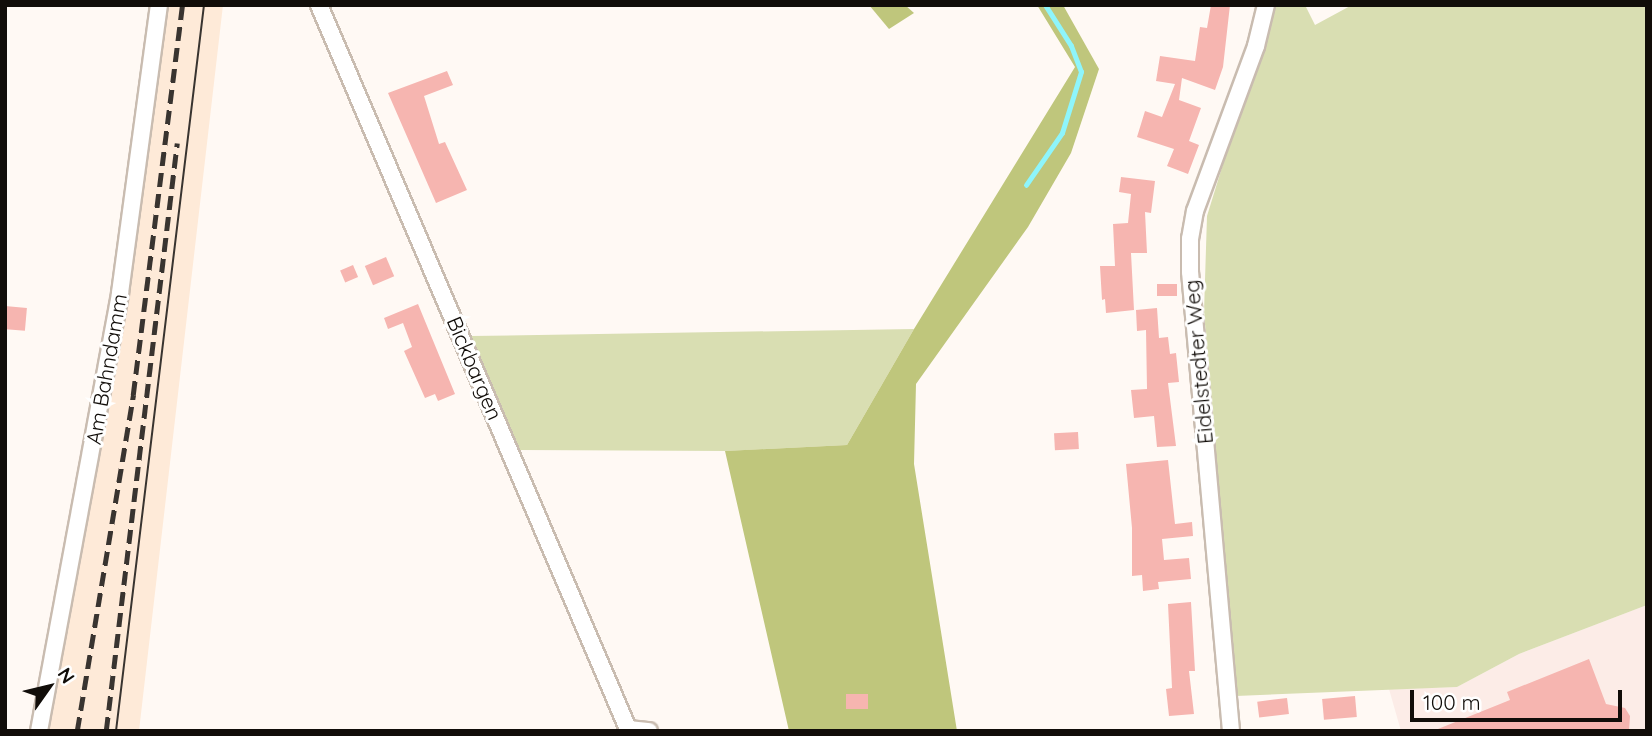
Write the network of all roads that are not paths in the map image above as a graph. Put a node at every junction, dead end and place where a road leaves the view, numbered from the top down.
1 (159, 5) edge
2 (320, 5) edge
3 (1266, 5) edge
4 (629, 730) edge
5 (39, 731) edge
6 (649, 731) edge
7 (1231, 731) edge

1 - 5 street, Am Bahndamm
2 - 4 street, Bickbargen
3 - 7 street, Eidelstedter Weg
4 - 6 street

